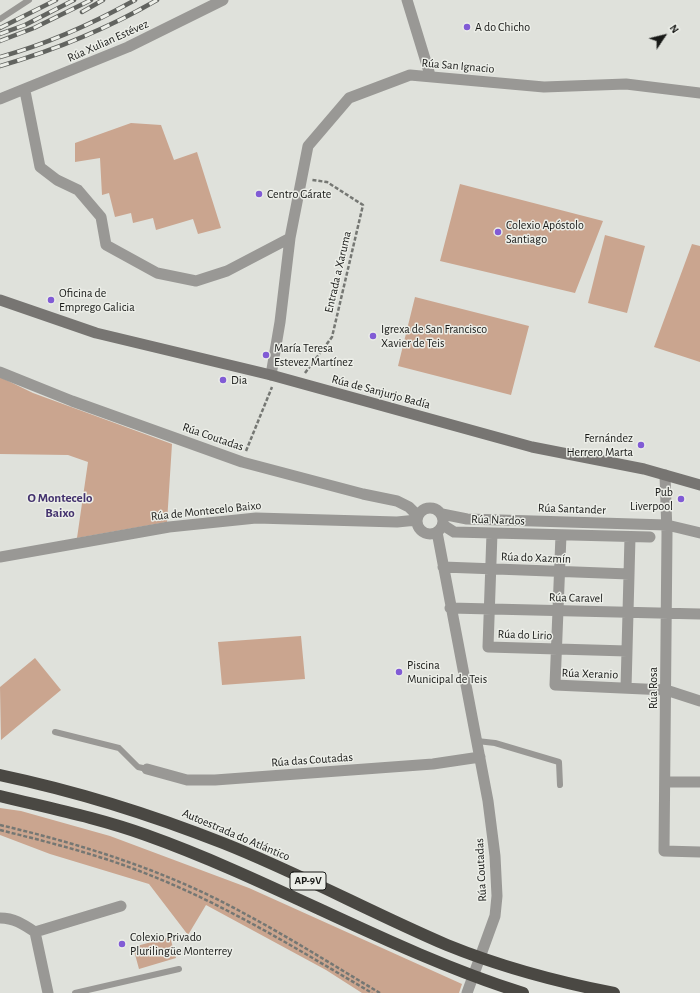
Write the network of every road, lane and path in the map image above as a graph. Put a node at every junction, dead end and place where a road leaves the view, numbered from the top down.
1 (29, 0) edge
2 (223, 0) edge
3 (407, 0) edge
4 (0, 19) edge
5 (430, 76) junction
6 (25, 91) junction
7 (700, 93) edge
8 (0, 100) edge
9 (318, 181) dead end
10 (290, 238) junction
11 (0, 300) edge
12 (0, 372) edge
13 (273, 376) junction
14 (298, 383) junction
15 (242, 462) junction
16 (665, 475) junction
17 (700, 485) edge
18 (418, 518) junction
19 (440, 524) junction
20 (667, 525) junction
21 (492, 533) junction
22 (700, 534) edge
23 (561, 535) junction
24 (630, 537) junction
25 (650, 537) dead end
26 (0, 558) edge
27 (443, 567) junction
28 (491, 569) junction
29 (560, 572) junction
30 (629, 574) junction
31 (450, 608) junction
32 (489, 608) junction
33 (558, 610) junction
34 (628, 612) junction
35 (665, 613) junction
36 (700, 614) edge
37 (557, 649) junction
38 (627, 651) junction
39 (626, 688) junction
40 (666, 690) junction
41 (700, 701) edge
42 (55, 732) dead end
43 (477, 741) junction
44 (480, 757) junction
45 (147, 769) joint
46 (0, 775) edge
47 (665, 782) junction
48 (700, 782) edge
49 (560, 785) dead end
50 (0, 796) edge
51 (0, 825) edge
52 (0, 830) edge
53 (700, 852) edge
54 (121, 906) dead end
55 (0, 918) edge
56 (35, 932) junction
57 (179, 969) dead end
58 (468, 991) edge
59 (48, 993) edge
60 (75, 993) edge
61 (372, 993) edge
62 (380, 993) edge
63 (523, 993) edge
64 (614, 993) edge

1 - 4 lane
2 - 6 street, Rúa Xulian Estévez
3 - 5 street
5 - 7 street, Rúa San Ignacio
5 - 10 street, Rúa San Ignacio
6 - 8 street, Rúa Xulian Estévez
6 - 10 street
9 - 14 path, Entrada a Xaruma
10 - 13 street, Rúa San Ignacio
11 - 13 main road, Rúa de Sanjurjo Badía
12 - 15 street, Rúa Coutadas
13 - 14 main road, Rúa de Sanjurjo Badía
13 - 15 path
14 - 16 main road, Rúa de Sanjurjo Badía
15 - 18 street, Rúa Coutadas
16 - 17 main road, Rúa de Sanjurjo Badía
16 - 20 street
18 - 19 street
18 - 19 street
18 - 26 street, Rúa de Montecelo Baixo
19 - 20 street, Rúa Santander
19 - 21 street, Rúa Nardos
19 - 27 street, Rúa Coutadas
20 - 22 street, Rúa Santander
20 - 35 street, Rúa Rosa
21 - 23 street, Rúa Nardos
21 - 28 street, Rúa do Lirio
23 - 24 street, Rúa Nardos
23 - 29 street, Rúa Xeranio
24 - 25 street, Rúa Nardos
24 - 30 street
27 - 28 street, Rúa do Xazmín
27 - 31 street, Rúa Coutadas
28 - 29 street, Rúa do Xazmín
28 - 32 street, Rúa do Lirio
29 - 30 street, Rúa do Xazmín
29 - 33 street, Rúa Xeranio
30 - 34 street
31 - 32 street, Rúa Caravel
31 - 43 street, Rúa Coutadas
32 - 33 street, Rúa Caravel
32 - 37 street, Rúa do Lirio
33 - 34 street, Rúa Caravel
33 - 37 street, Rúa Xeranio
34 - 35 street, Rúa Caravel
34 - 38 street
35 - 36 street, Rúa Caravel
35 - 40 street, Rúa Rosa
37 - 38 street, Rúa do Lirio
37 - 39 street, Rúa Xeranio
38 - 39 street
39 - 40 street, Rúa Xeranio
40 - 41 street, Rúa Xeranio
40 - 47 street, Rúa Rosa
42 - 45 lane
43 - 44 street, Rúa Coutadas
43 - 49 lane
44 - 45 street, Rúa das Coutadas
44 - 58 street, Rúa Coutadas
46 - 64 highway, Autoestrada do Atlántico / AP-9V
47 - 48 street
47 - 53 street, Rúa Rosa
50 - 63 highway, AP-9V
51 - 62 path
52 - 61 path
54 - 56 street
55 - 56 street
56 - 59 street
57 - 60 lane

